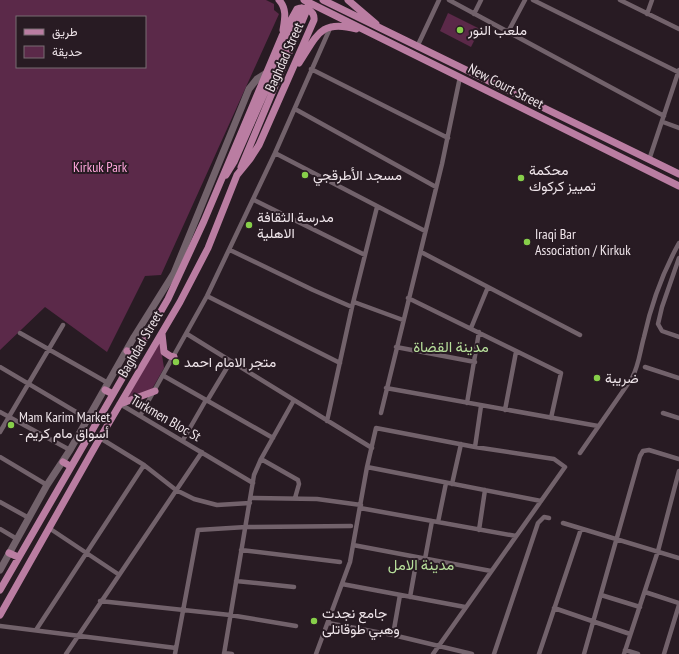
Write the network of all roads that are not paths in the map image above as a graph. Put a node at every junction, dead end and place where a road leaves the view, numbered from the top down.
1 (279, 0) edge
2 (305, 0) edge
3 (311, 0) edge
4 (323, 0) edge
5 (348, 0) edge
6 (439, 0) edge
7 (449, 0) edge
8 (481, 0) edge
9 (525, 0) edge
10 (533, 0) edge
11 (620, 0) edge
12 (652, 0) edge
13 (474, 14) junction
14 (647, 14) junction
15 (331, 26) junction
16 (378, 27) junction
17 (679, 29) edge
18 (508, 32) junction
19 (374, 34) junction
20 (282, 36) junction
21 (417, 47) junction
22 (311, 69) junction
23 (293, 71) junction
24 (679, 71) edge
25 (266, 74) junction
26 (460, 77) junction
27 (295, 109) junction
28 (664, 119) junction
29 (679, 128) edge
30 (448, 138) junction
31 (275, 154) junction
32 (649, 160) junction
33 (240, 169) junction
34 (679, 174) edge
35 (220, 182) junction
36 (679, 186) edge
37 (436, 187) junction
38 (254, 200) junction
39 (378, 207) junction
40 (200, 210) junction
41 (208, 210) junction
42 (424, 231) junction
43 (679, 243) edge
44 (230, 250) junction
45 (421, 252) junction
46 (365, 255) junction
47 (679, 258) edge
48 (488, 287) junction
49 (207, 296) junction
50 (408, 298) junction
51 (353, 304) junction
52 (403, 320) junction
53 (63, 325) dead end
54 (471, 328) junction
55 (479, 332) junction
56 (20, 333) dead end
57 (162, 334) junction
58 (187, 334) junction
59 (580, 335) dead end
60 (679, 337) edge
61 (396, 347) junction
62 (49, 350) junction
63 (127, 350) junction
64 (516, 352) junction
65 (135, 355) junction
66 (174, 356) junction
67 (231, 361) junction
68 (475, 362) junction
69 (340, 363) junction
70 (0, 367) edge
71 (645, 367) dead end
72 (164, 376) junction
73 (679, 378) edge
74 (108, 383) junction
75 (29, 384) junction
76 (386, 388) junction
77 (105, 390) junction
78 (155, 391) junction
79 (113, 394) junction
80 (206, 400) junction
81 (294, 400) junction
82 (467, 403) junction
83 (120, 404) junction
84 (481, 406) junction
85 (505, 410) junction
86 (0, 412) edge
87 (381, 413) dead end
88 (663, 413) dead end
89 (140, 416) junction
90 (9, 417) junction
91 (551, 418) junction
92 (679, 418) edge
93 (88, 419) junction
94 (327, 421) junction
95 (598, 426) junction
96 (0, 432) edge
97 (100, 438) junction
98 (273, 438) junction
99 (183, 440) junction
100 (461, 444) junction
101 (475, 447) junction
102 (372, 448) junction
103 (70, 450) junction
104 (202, 452) junction
105 (580, 453) dead end
106 (0, 457) edge
107 (261, 459) junction
108 (679, 459) edge
109 (62, 462) junction
110 (144, 465) junction
111 (70, 466) junction
112 (367, 468) junction
113 (679, 471) edge
114 (253, 483) junction
115 (446, 483) junction
116 (452, 484) junction
117 (47, 485) junction
118 (176, 490) junction
119 (485, 490) junction
120 (295, 498) junction
121 (251, 501) junction
122 (541, 501) junction
123 (0, 502) edge
124 (361, 506) junction
125 (29, 518) junction
126 (549, 518) dead end
127 (432, 521) junction
128 (438, 522) junction
129 (563, 523) dead end
130 (246, 526) junction
131 (351, 526) dead end
132 (49, 528) junction
133 (0, 529) edge
134 (581, 529) junction
135 (479, 530) junction
136 (32, 532) junction
137 (516, 536) junction
138 (17, 539) junction
139 (43, 539) junction
140 (618, 539) junction
141 (353, 545) junction
142 (241, 550) junction
143 (658, 551) junction
144 (86, 552) junction
145 (9, 553) junction
146 (18, 557) junction
147 (417, 558) junction
148 (679, 558) edge
149 (425, 559) junction
150 (340, 562) dead end
151 (0, 570) edge
152 (491, 571) junction
153 (118, 574) junction
154 (236, 581) junction
155 (342, 584) junction
156 (294, 587) dead end
157 (0, 590) edge
158 (645, 592) junction
159 (400, 595) junction
160 (601, 595) junction
161 (410, 597) junction
162 (100, 601) junction
163 (679, 604) edge
164 (465, 607) junction
165 (640, 607) junction
166 (554, 608) junction
167 (182, 610) junction
168 (0, 615) edge
169 (230, 615) junction
170 (594, 621) junction
171 (328, 623) junction
172 (0, 626) edge
173 (296, 626) dead end
174 (36, 630) junction
175 (630, 634) junction
176 (393, 635) junction
177 (78, 636) junction
178 (439, 646) junction
179 (176, 648) junction
180 (624, 652) edge
181 (224, 653) edge
182 (66, 654) edge
183 (175, 654) edge
184 (232, 654) edge
185 (316, 654) edge
186 (433, 654) edge
187 (469, 654) edge
188 (494, 654) edge
189 (539, 654) edge
190 (584, 654) edge
191 (638, 654) edge
192 (664, 654) edge

1 - 20 main road
2 - 19 main road, New Court Street
2 - 35 main road
3 - 33 main road
4 - 16 main road, New Court Street
5 - 16 main road
6 - 21 street
7 - 13 street
8 - 13 street
9 - 18 street
10 - 24 street
11 - 14 street
12 - 14 street
13 - 18 street
14 - 17 street
15 - 19 main road
15 - 22 street
15 - 23 main road
16 - 21 main road, New Court Street
18 - 28 street
19 - 26 main road, New Court Street
20 - 23 main road, Baghdad Street
20 - 25 main road, Baghdad Street
21 - 32 main road, New Court Street
22 - 27 street
22 - 30 street
23 - 33 main road, Baghdad Street
24 - 28 street
25 - 35 main road, Baghdad Street
25 - 40 main road
26 - 30 street
26 - 36 main road, New Court Street
27 - 31 street
27 - 37 street
28 - 29 street
28 - 32 street
30 - 37 street
31 - 38 street
31 - 39 street
32 - 34 main road, New Court Street
33 - 57 main road, Baghdad Street
35 - 41 main road, Baghdad Street
37 - 42 street
38 - 44 street
38 - 46 street
39 - 42 street
39 - 46 street
40 - 41 main road
40 - 63 main road
41 - 65 main road, Baghdad Street
42 - 45 street
43 - 95 street
44 - 49 street
44 - 51 street
45 - 48 street
45 - 50 street
46 - 51 street
47 - 60 street
48 - 54 street
48 - 59 street
49 - 58 street
49 - 69 street
50 - 52 street
50 - 54 street
51 - 52 street
51 - 69 street
52 - 61 street
53 - 62 street
54 - 55 street
55 - 64 street
55 - 68 street
56 - 62 street
57 - 66 main road
57 - 83 main road, Baghdad Street
58 - 66 street
58 - 67 street
61 - 68 street
61 - 76 street
62 - 74 street
62 - 75 street
63 - 65 main road
63 - 74 main road
64 - 85 street
64 - 91 street
65 - 79 main road, Baghdad Street
66 - 72 street
67 - 80 street
67 - 81 street
68 - 82 street
69 - 94 street
70 - 75 street
71 - 73 street
72 - 78 street
72 - 80 street
74 - 77 main road
75 - 90 street
75 - 93 street
76 - 82 street
76 - 87 street
77 - 79 main road
77 - 93 main road
78 - 83 main road
78 - 89 street
79 - 111 main road, Baghdad Street
80 - 98 street
80 - 99 street
81 - 94 street
81 - 98 street
82 - 84 street
83 - 89 street, Turkmen Bloc St
83 - 97 main road, Baghdad Street
84 - 85 street
84 - 101 street
85 - 91 street
86 - 90 street
88 - 92 street
89 - 99 street, Turkmen Bloc St
90 - 96 street
90 - 103 street
91 - 95 street
93 - 103 main road
94 - 102 street
95 - 105 street
97 - 110 street
97 - 132 main road, Baghdad Street
98 - 107 street
99 - 104 street, Turkmen Bloc St
100 - 101 street
100 - 102 street
100 - 116 street
101 - 122 street
102 - 112 street
103 - 109 main road
104 - 114 street, Turkmen Bloc St
104 - 118 street
106 - 117 street
107 - 114 street
107 - 120 street
108 - 140 street
109 - 111 main road
109 - 117 main road
110 - 118 street
110 - 144 street
111 - 136 main road, Baghdad Street
112 - 115 street
112 - 124 street
113 - 143 street
114 - 121 street
115 - 116 street
115 - 128 street
116 - 119 street
117 - 125 main road
118 - 121 street
118 - 153 street
119 - 122 street
119 - 135 street
120 - 121 street
120 - 124 street
121 - 130 street
122 - 137 street
123 - 125 street
124 - 127 street
124 - 141 street
125 - 138 main road
126 - 188 street
127 - 128 street
127 - 149 street
128 - 135 street
129 - 134 street
130 - 131 street
130 - 142 street
130 - 167 street
132 - 139 main road, Baghdad Street
132 - 144 street
133 - 138 street
134 - 140 street
134 - 166 street
135 - 137 street
136 - 139 main road
136 - 146 main road, Baghdad Street
137 - 152 street
138 - 145 main road
139 - 168 main road, Baghdad Street
140 - 143 street
140 - 160 street
141 - 147 street
141 - 155 street
142 - 150 street
142 - 154 street
143 - 148 street
143 - 158 street
144 - 153 street
144 - 174 street
145 - 146 main road
145 - 151 main road
146 - 157 main road, Baghdad Street
147 - 149 street
147 - 161 street
149 - 152 street
152 - 164 street
153 - 162 street
154 - 156 street
154 - 169 street
155 - 159 street
155 - 171 street
158 - 163 street
158 - 165 street
159 - 161 street
159 - 176 street
160 - 165 street
160 - 170 street
161 - 164 street
162 - 167 street
162 - 177 street
163 - 192 street
164 - 178 street
165 - 175 street
166 - 170 street
166 - 189 street
167 - 169 street
167 - 179 street
169 - 173 street
169 - 181 street
170 - 175 street
170 - 190 street
171 - 176 street
171 - 185 street
172 - 174 street
174 - 177 street
175 - 180 street
176 - 178 street
177 - 179 street
177 - 182 street
178 - 186 street
178 - 187 street
179 - 183 street
180 - 191 street
181 - 184 street

